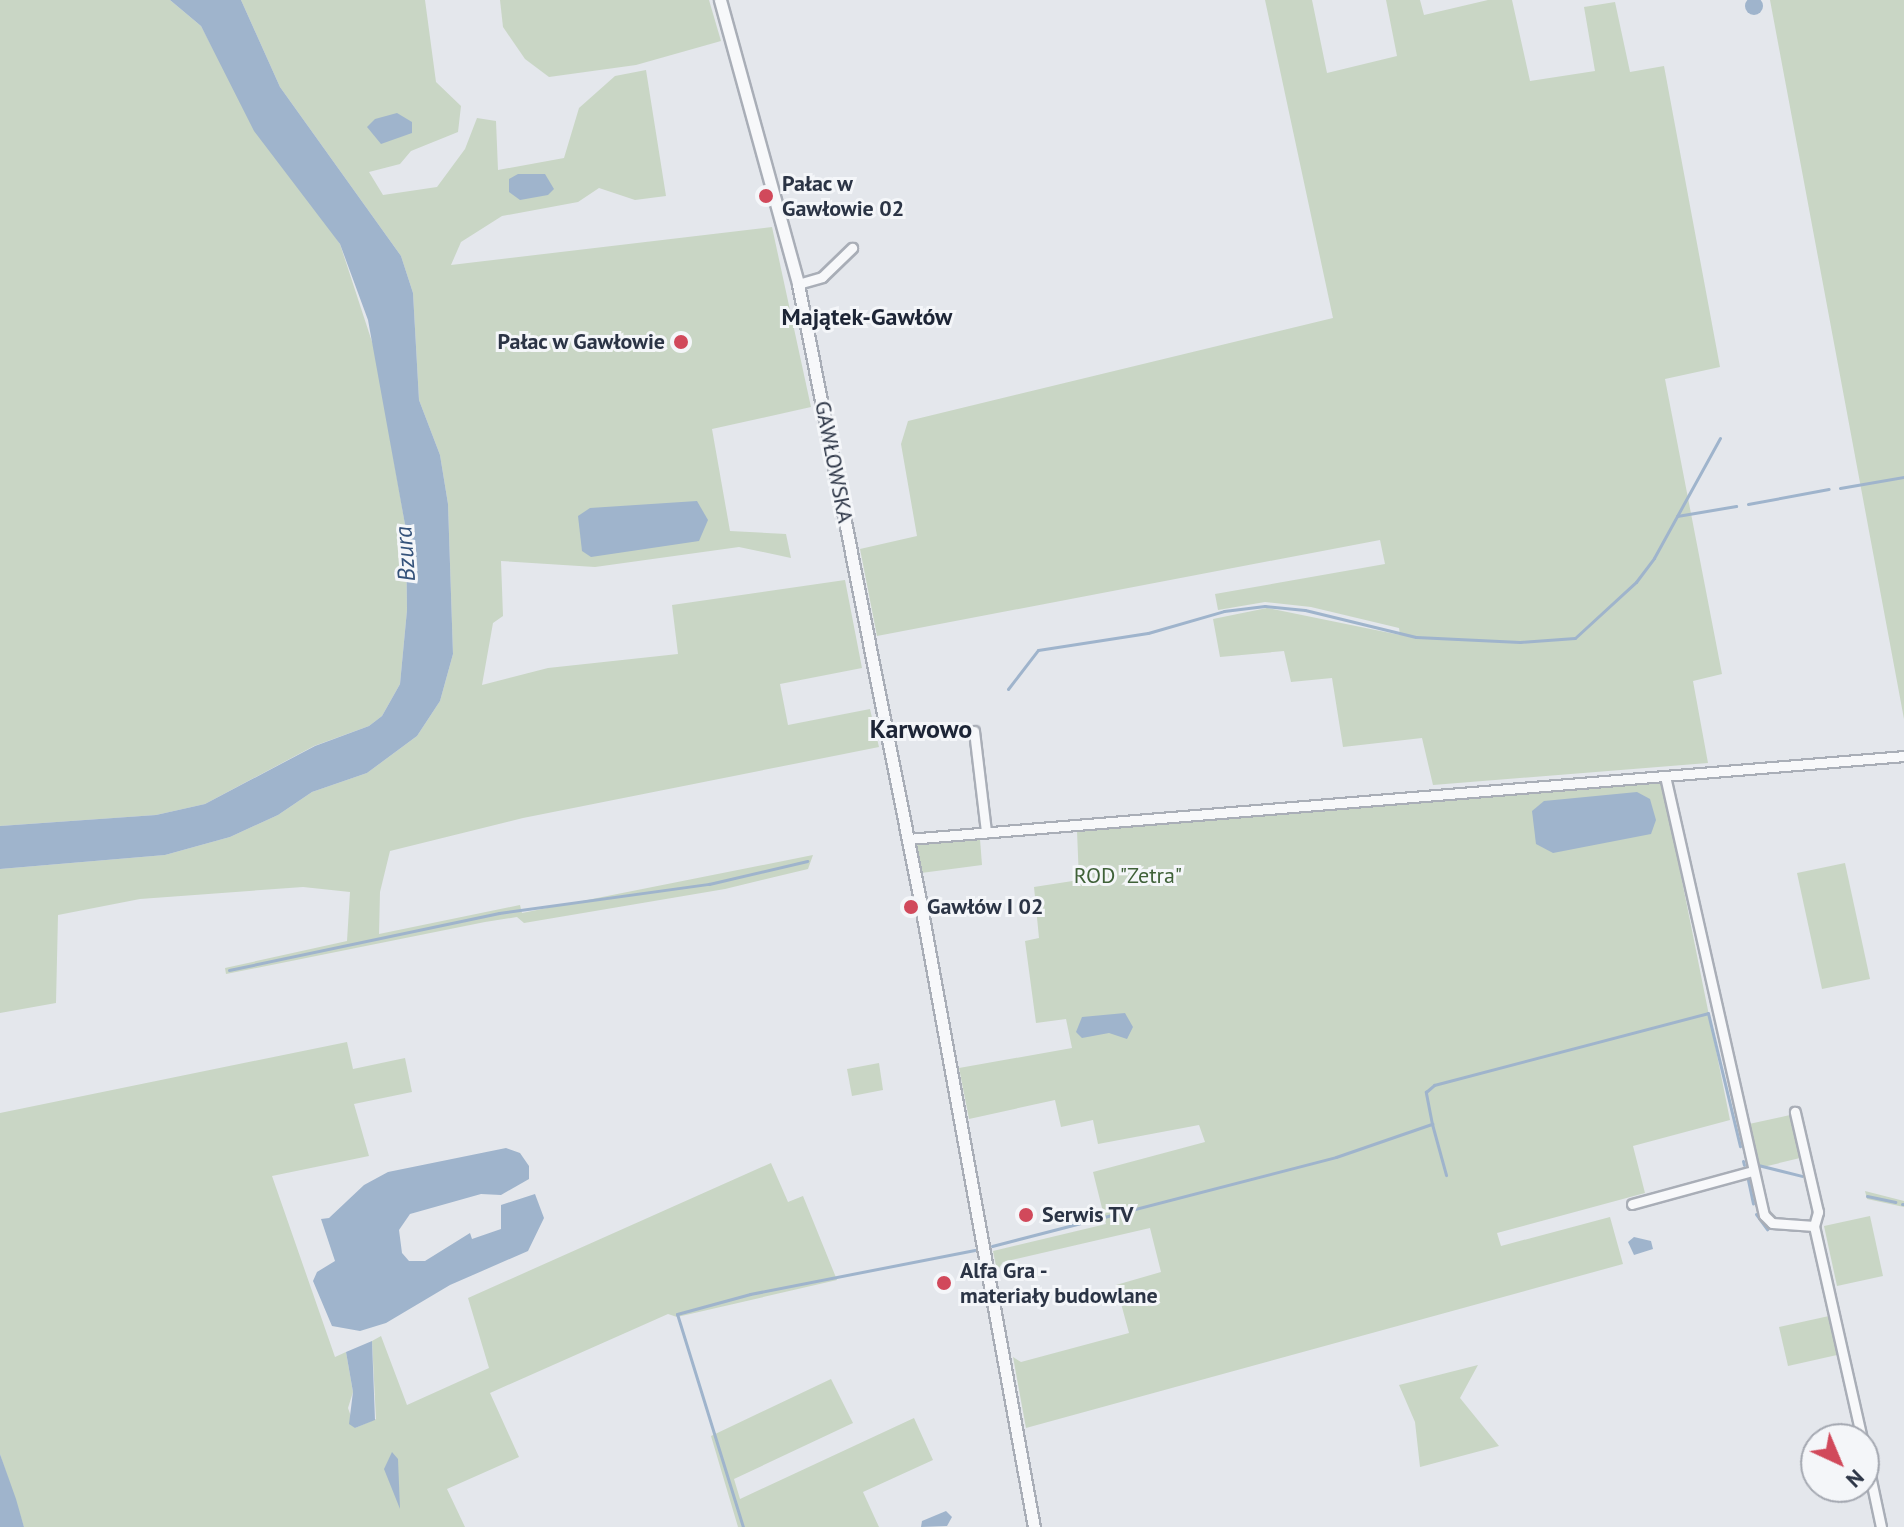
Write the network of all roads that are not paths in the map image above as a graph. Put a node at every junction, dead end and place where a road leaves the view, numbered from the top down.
1 (720, 0) edge
2 (852, 248) dead end
3 (798, 284) junction
4 (974, 731) dead end
5 (1904, 756) edge
6 (1665, 776) junction
7 (986, 832) junction
8 (908, 839) junction
9 (1795, 1112) dead end
10 (1753, 1171) junction
11 (1632, 1204) dead end
12 (1814, 1226) junction
13 (1858, 1423) edge
14 (1876, 1503) edge
15 (1034, 1527) edge
16 (1881, 1527) edge

1 - 3 street, GAWŁOWSKA
2 - 3 street
3 - 8 street, GAWŁOWSKA
4 - 7 street
5 - 6 street
6 - 7 street
6 - 10 street
7 - 8 street
8 - 15 street, GAWŁOWSKA
9 - 12 street
10 - 11 street
10 - 12 street
12 - 13 street
14 - 16 street

